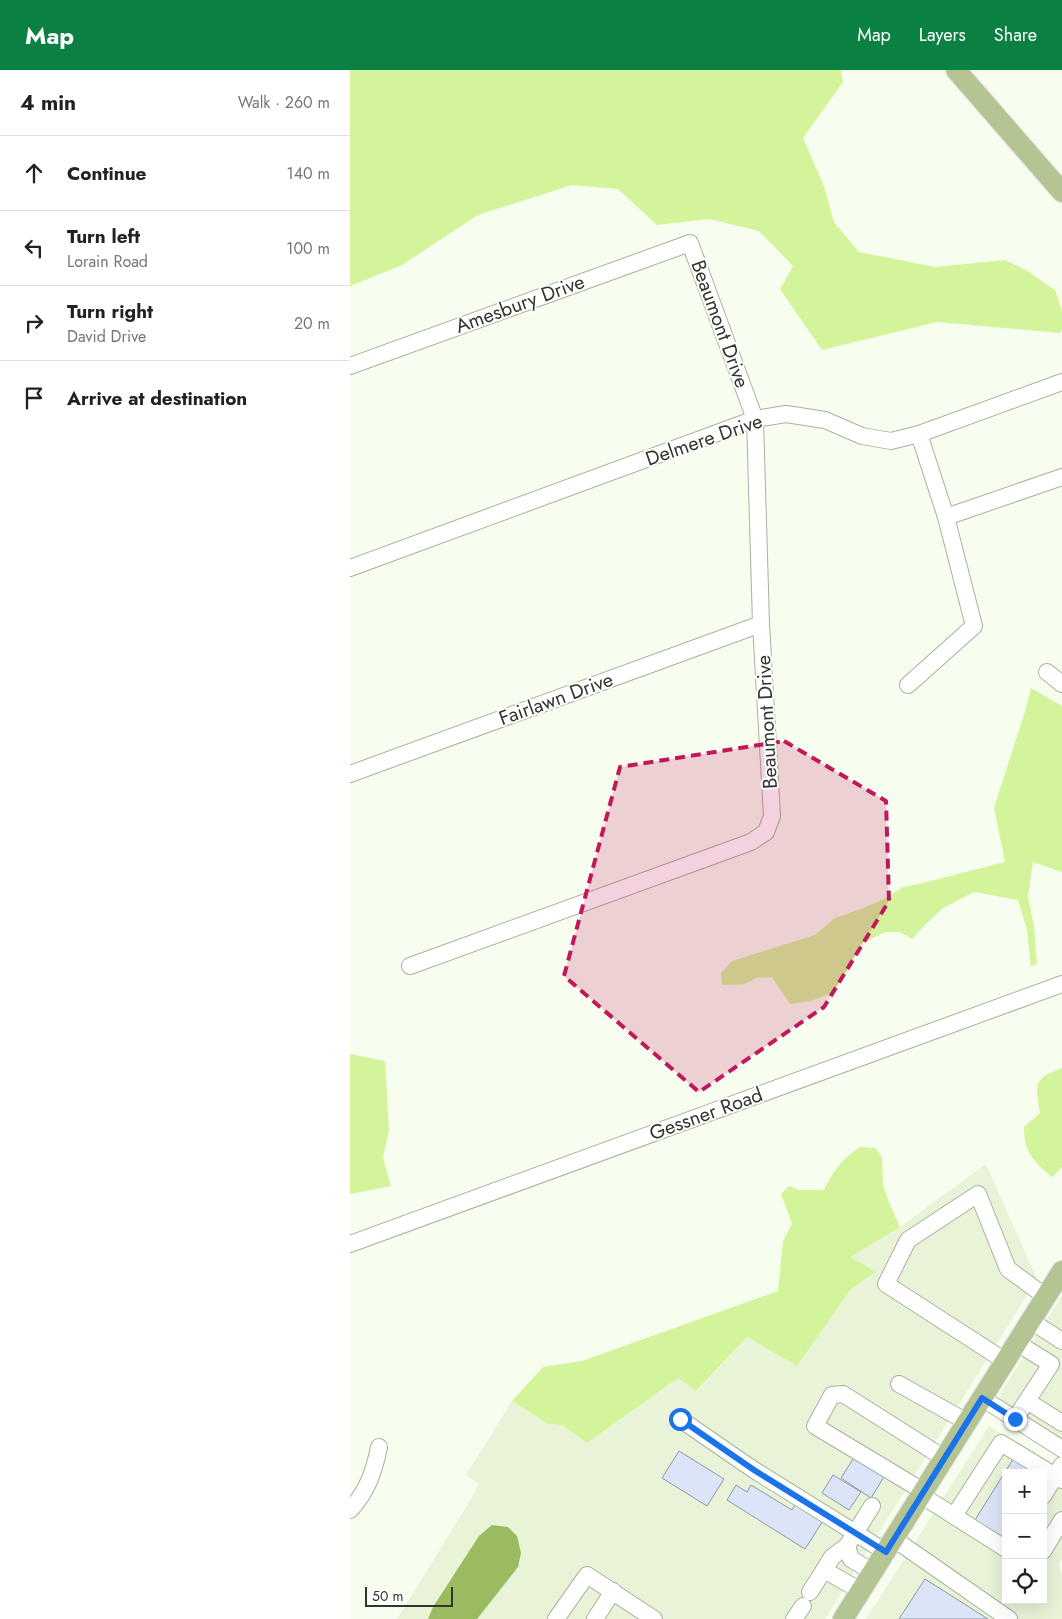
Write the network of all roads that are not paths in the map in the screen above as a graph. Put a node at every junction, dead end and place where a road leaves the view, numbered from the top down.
1 (956, 70) edge
2 (1062, 192) edge
3 (690, 243) joint
4 (350, 366) edge
5 (1062, 382) edge
6 (756, 419) junction
7 (919, 434) junction
8 (1062, 477) edge
9 (946, 517) junction
10 (350, 568) edge
11 (761, 624) junction
12 (1048, 672) dead end
13 (1062, 684) edge
14 (908, 685) dead end
15 (350, 774) edge
16 (410, 966) dead end
17 (1062, 984) edge
18 (350, 1244) edge
19 (1060, 1278) edge
20 (1046, 1297) junction
21 (1031, 1321) junction
22 (1062, 1341) edge
23 (1017, 1343) junction
24 (1005, 1361) junction
25 (899, 1384) dead end
26 (982, 1398) junction
27 (1027, 1401) junction
28 (680, 1419) dead end
29 (1015, 1419) junction
30 (967, 1422) junction
31 (1062, 1423) edge
32 (1061, 1446) edge
33 (379, 1447) dead end
34 (944, 1458) junction
35 (1060, 1474) edge
36 (1047, 1491) edge
37 (922, 1493) junction
38 (872, 1506) dead end
39 (350, 1510) edge
40 (954, 1516) junction
41 (1062, 1520) edge
42 (851, 1540) junction
43 (1047, 1544) edge
44 (890, 1545) junction
45 (1002, 1547) edge
46 (824, 1570) junction
47 (873, 1572) junction
48 (861, 1591) junction
49 (613, 1592) junction
50 (802, 1606) edge
51 (556, 1619) edge
52 (595, 1619) edge
53 (654, 1619) edge
54 (843, 1619) edge
55 (1009, 1619) edge

1 - 2 main road
3 - 4 street, Amesbury Drive
3 - 6 street, Beaumont Drive
5 - 7 street, Delmere Drive
6 - 7 street, Delmere Drive
6 - 10 street, Delmere Drive
6 - 11 street, Beaumont Drive
7 - 9 street
8 - 9 street
9 - 14 street
11 - 15 street, Fairlawn Drive
11 - 16 street, Beaumont Drive
12 - 13 street
17 - 18 street, Gessner Road
19 - 20 main road
20 - 21 main road
20 - 24 street
21 - 22 street
21 - 23 main road
23 - 24 main road
23 - 27 street
24 - 26 main road
25 - 30 street
26 - 29 street
26 - 30 main road
27 - 29 street
27 - 31 street
28 - 42 street
29 - 32 street
30 - 34 main road
33 - 39 street
34 - 37 main road
34 - 37 street
35 - 36 street
35 - 40 street
37 - 40 street
37 - 44 main road
38 - 42 street
40 - 45 street
41 - 43 street
42 - 44 street
42 - 46 street
42 - 47 street
44 - 47 main road
44 - 55 street
46 - 48 street
46 - 50 street
47 - 48 main road
48 - 54 main road
49 - 51 street
49 - 52 street
49 - 53 street

